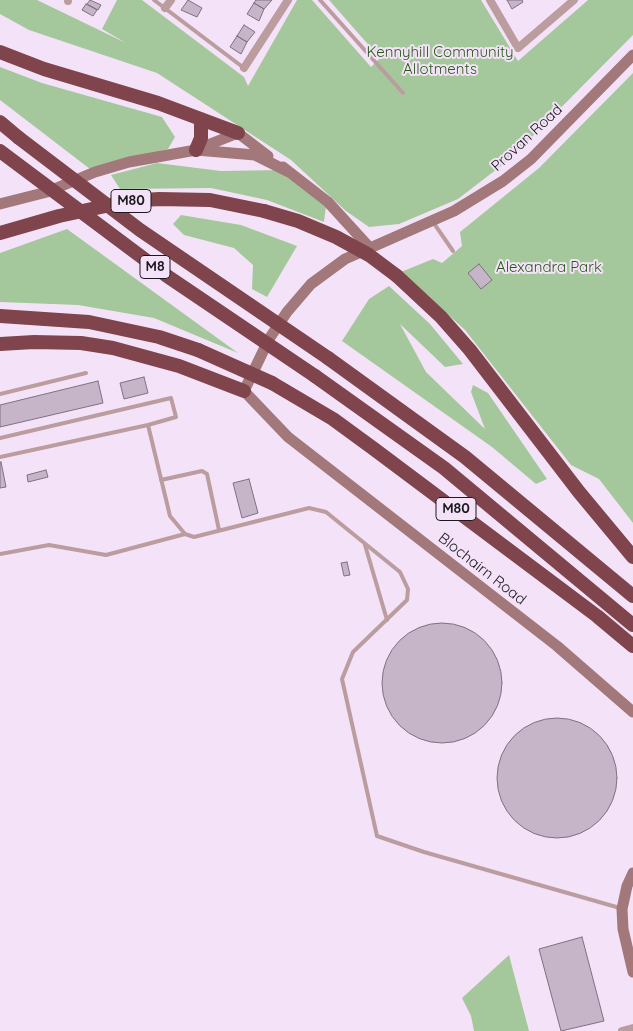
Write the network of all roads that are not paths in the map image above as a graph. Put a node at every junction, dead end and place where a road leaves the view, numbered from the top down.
1 (154, 0) edge
2 (171, 0) edge
3 (288, 0) edge
4 (320, 0) edge
5 (490, 0) edge
6 (574, 0) edge
7 (166, 8) junction
8 (0, 52) edge
9 (633, 55) edge
10 (244, 68) joint
11 (403, 93) dead end
12 (201, 118) junction
13 (0, 122) edge
14 (238, 133) junction
15 (196, 150) junction
16 (0, 151) edge
17 (289, 172) junction
18 (0, 204) edge
19 (433, 222) junction
20 (0, 233) edge
21 (369, 247) junction
22 (453, 251) dead end
23 (0, 316) edge
24 (0, 344) edge
25 (86, 373) dead end
26 (244, 391) junction
27 (0, 394) edge
28 (148, 425) junction
29 (0, 438) edge
30 (0, 457) edge
31 (162, 480) junction
32 (219, 530) junction
33 (185, 534) junction
34 (365, 543) junction
35 (0, 554) edge
36 (633, 557) edge
37 (633, 596) edge
38 (387, 620) junction
39 (633, 625) edge
40 (633, 646) edge
41 (633, 712) edge
42 (633, 873) edge
43 (622, 909) junction
44 (633, 972) edge
45 (633, 1028) edge
46 (622, 1031) edge

1 - 7 lane
2 - 7 street
3 - 10 street
4 - 11 lane
5 - 6 street
7 - 10 lane
8 - 12 highway
9 - 19 street, Provan Road
12 - 14 highway
12 - 15 highway
13 - 37 highway, M8, bridge
14 - 15 street
14 - 17 street
15 - 17 street
15 - 18 street
16 - 39 highway, M8, bridge
17 - 21 street
19 - 21 street, Provan Road
19 - 22 lane
20 - 36 highway, M80, bridge
21 - 26 street, Provan Road
23 - 40 highway, M80, bridge
24 - 26 highway
25 - 27 lane
26 - 41 street, Blochairn Road
28 - 29 lane
28 - 30 lane
28 - 31 lane
31 - 32 lane
31 - 33 lane
32 - 33 lane
32 - 34 lane
33 - 35 lane
34 - 38 lane
34 - 38 lane
38 - 43 lane
42 - 43 street
43 - 44 street
45 - 46 street

